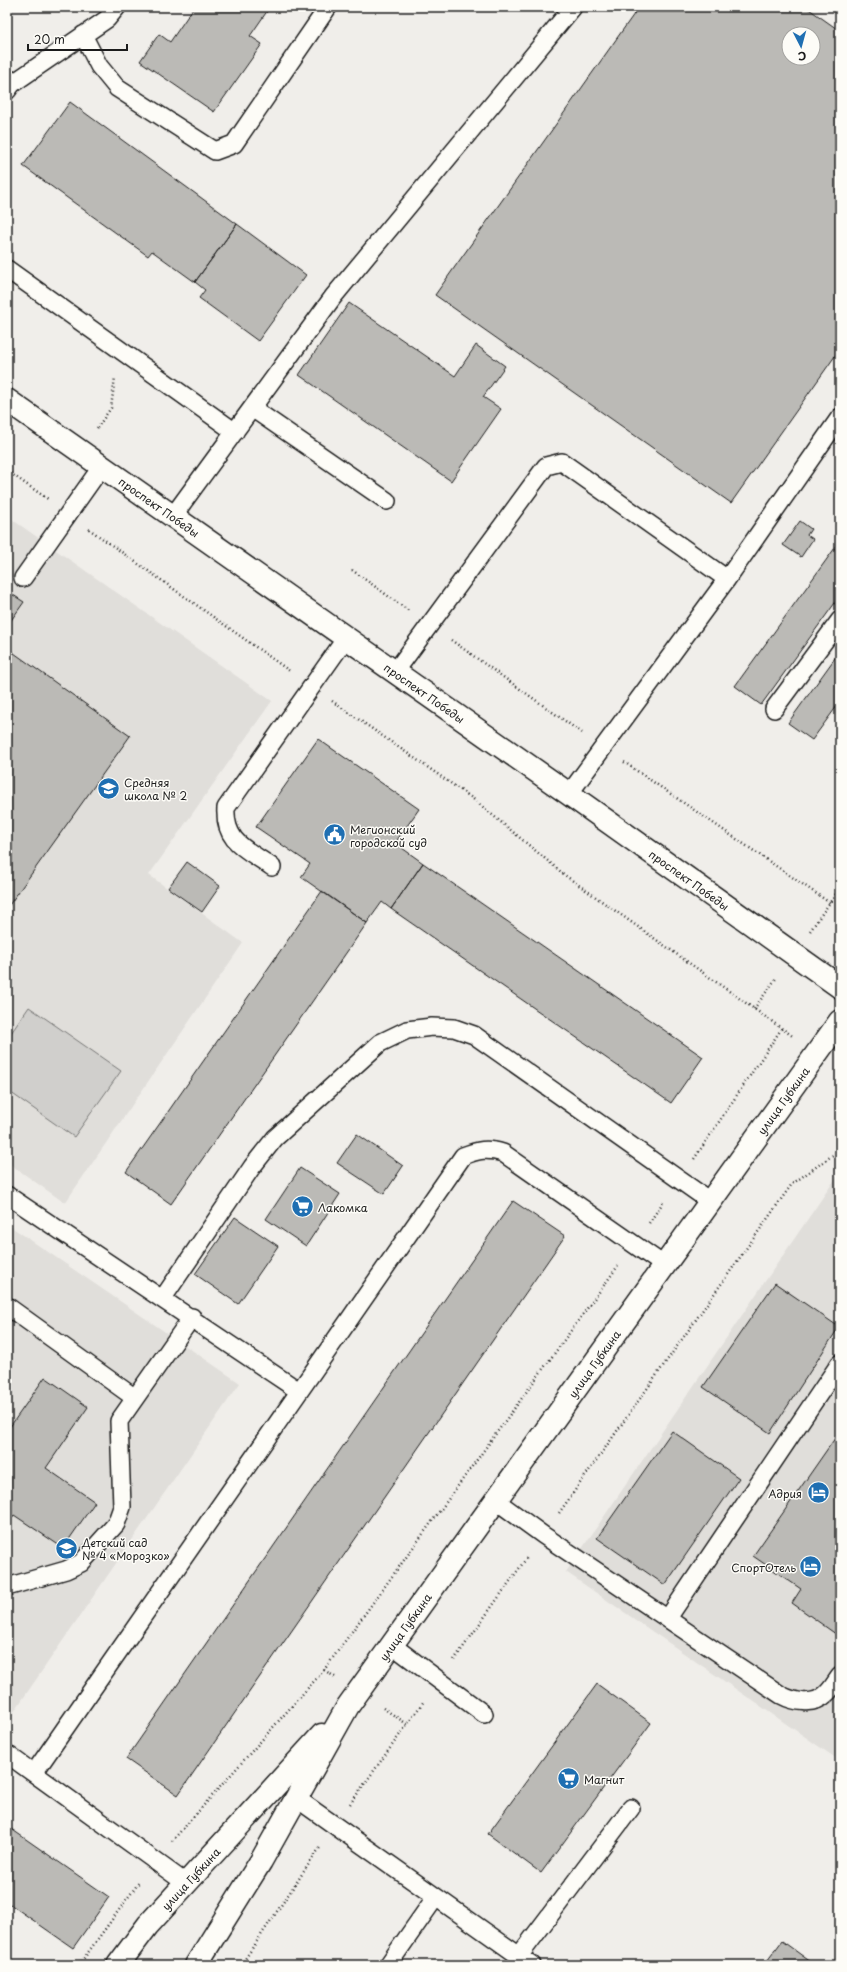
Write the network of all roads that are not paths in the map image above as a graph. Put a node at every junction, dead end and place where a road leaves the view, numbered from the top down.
1 (117, 7) edge
2 (328, 7) edge
3 (573, 7) edge
4 (83, 35) junction
5 (9, 85) edge
6 (7, 269) edge
7 (7, 400) edge
8 (252, 408) junction
9 (840, 417) edge
10 (234, 432) junction
11 (102, 466) junction
12 (387, 500) dead end
13 (173, 516) junction
14 (23, 578) dead end
15 (727, 580) junction
16 (840, 620) edge
17 (346, 638) junction
18 (395, 672) junction
19 (774, 709) dead end
20 (569, 794) junction
21 (272, 867) dead end
22 (840, 987) edge
23 (840, 1021) edge
24 (7, 1196) edge
25 (711, 1202) junction
26 (665, 1266) junction
27 (163, 1298) junction
28 (7, 1306) edge
29 (192, 1318) junction
30 (840, 1362) edge
31 (299, 1391) junction
32 (136, 1398) junction
33 (495, 1500) junction
34 (7, 1588) edge
35 (668, 1618) junction
36 (392, 1645) junction
37 (840, 1676) edge
38 (348, 1706) junction
39 (484, 1714) dead end
40 (7, 1754) edge
41 (34, 1773) junction
42 (296, 1798) junction
43 (631, 1808) dead end
44 (187, 1884) junction
45 (435, 1898) junction
46 (525, 1960) edge
47 (118, 1965) edge
48 (196, 1965) edge
49 (388, 1965) edge

1 - 4 lane
2 - 4 lane
3 - 8 lane
4 - 5 lane
6 - 10 lane
7 - 11 main road, проспект Победы
8 - 10 lane
8 - 12 lane
9 - 15 lane
10 - 13 lane
11 - 13 main road, проспект Победы
11 - 14 lane
13 - 17 main road, проспект Победы
15 - 18 lane
15 - 20 lane
16 - 19 lane
17 - 18 main road, проспект Победы
17 - 21 lane
18 - 20 main road, проспект Победы
20 - 22 main road, проспект Победы
23 - 25 main road, улица Губкина
24 - 27 lane
25 - 26 main road, улица Губкина
25 - 27 lane
26 - 31 lane
26 - 33 main road, улица Губкина
27 - 29 lane
28 - 32 lane
29 - 31 lane
29 - 32 lane
30 - 35 lane
31 - 41 lane
32 - 34 lane
33 - 35 lane
33 - 36 main road, улица Губкина
35 - 37 lane
36 - 38 main road, улица Губкина
36 - 39 lane
38 - 42 main road, улица Губкина
38 - 44 main road, улица Губкина
40 - 41 lane
41 - 44 lane
42 - 45 lane
42 - 48 main road, улица Губкина
43 - 46 lane
44 - 47 main road, улица Губкина
45 - 46 lane
45 - 49 lane

